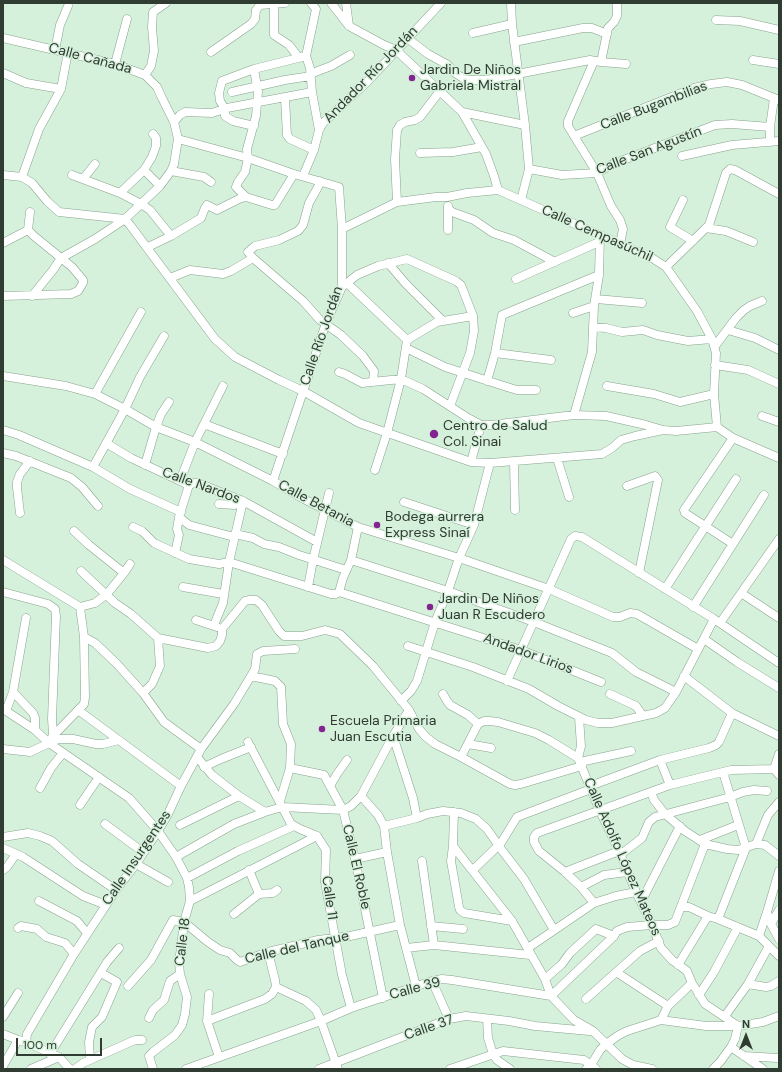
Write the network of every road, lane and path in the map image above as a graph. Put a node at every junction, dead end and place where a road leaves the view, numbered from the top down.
1 (166, 3) edge
2 (285, 3) edge
3 (311, 3) edge
4 (331, 3) edge
5 (346, 3) edge
6 (441, 3) edge
7 (511, 3) edge
8 (617, 3) edge
9 (274, 4) junction
10 (68, 6) dead end
11 (127, 19) dead end
12 (716, 20) dead end
13 (512, 24) junction
14 (349, 26) junction
15 (779, 30) edge
16 (473, 33) dead end
17 (606, 34) junction
18 (3, 38) edge
19 (407, 38) junction
20 (514, 42) junction
21 (55, 50) junction
22 (396, 50) junction
23 (68, 52) junction
24 (211, 52) dead end
25 (350, 55) dead end
26 (303, 56) junction
27 (753, 60) dead end
28 (598, 62) junction
29 (115, 64) junction
30 (626, 64) dead end
31 (779, 64) edge
32 (254, 69) junction
33 (3, 73) edge
34 (518, 74) junction
35 (145, 75) junction
36 (311, 75) junction
37 (258, 86) junction
38 (61, 89) junction
39 (440, 91) junction
40 (232, 92) dead end
41 (312, 92) junction
42 (285, 98) junction
43 (777, 99) edge
44 (258, 103) junction
45 (225, 109) junction
46 (462, 112) junction
47 (174, 122) junction
48 (525, 125) junction
49 (254, 126) junction
50 (770, 127) junction
51 (319, 130) junction
52 (153, 134) dead end
53 (574, 136) junction
54 (178, 139) junction
55 (779, 141) edge
56 (770, 142) junction
57 (482, 147) junction
58 (314, 150) junction
59 (420, 153) dead end
60 (682, 156) dead end
61 (248, 158) junction
62 (95, 164) dead end
63 (529, 169) junction
64 (144, 170) junction
65 (171, 171) junction
66 (597, 173) junction
67 (3, 175) edge
68 (72, 175) dead end
69 (298, 175) junction
70 (22, 177) junction
71 (83, 179) junction
72 (320, 181) junction
73 (211, 182) dead end
74 (160, 186) junction
75 (498, 190) junction
76 (120, 193) junction
77 (779, 194) edge
78 (246, 197) junction
79 (447, 197) junction
80 (521, 200) junction
81 (683, 200) dead end
82 (397, 202) junction
83 (141, 204) junction
84 (449, 209) junction
85 (30, 212) dead end
86 (125, 219) junction
87 (706, 228) junction
88 (342, 229) junction
89 (28, 230) junction
90 (448, 230) dead end
91 (171, 236) junction
92 (600, 239) junction
93 (693, 240) junction
94 (753, 242) dead end
95 (3, 243) edge
96 (620, 244) junction
97 (148, 247) junction
98 (61, 258) junction
99 (253, 258) junction
100 (555, 262) junction
101 (388, 263) junction
102 (666, 267) junction
103 (599, 275) junction
104 (170, 278) junction
105 (516, 279) dead end
106 (344, 285) junction
107 (3, 296) edge
108 (32, 296) junction
109 (762, 301) dead end
110 (595, 302) junction
111 (642, 303) dead end
112 (141, 312) dead end
113 (573, 313) dead end
114 (474, 316) junction
115 (442, 321) junction
116 (326, 323) junction
117 (594, 327) junction
118 (728, 330) junction
119 (164, 336) dead end
120 (714, 343) junction
121 (407, 344) junction
122 (779, 350) edge
123 (495, 353) junction
124 (550, 360) dead end
125 (715, 365) junction
126 (339, 372) dead end
127 (462, 373) junction
128 (3, 376) edge
129 (401, 379) junction
130 (487, 381) junction
131 (373, 382) junction
132 (779, 384) edge
133 (223, 386) dead end
134 (607, 386) dead end
135 (536, 390) dead end
136 (303, 391) junction
137 (95, 394) junction
138 (714, 394) junction
139 (169, 402) dead end
140 (450, 406) junction
141 (125, 409) junction
142 (574, 415) junction
143 (762, 416) dead end
144 (778, 419) edge
145 (204, 424) junction
146 (481, 425) junction
147 (156, 427) junction
148 (717, 427) junction
149 (3, 430) edge
150 (663, 430) junction
151 (387, 432) junction
152 (733, 438) junction
153 (195, 442) junction
154 (106, 443) junction
155 (3, 453) edge
156 (283, 454) junction
157 (557, 458) junction
158 (779, 458) edge
159 (30, 461) junction
160 (471, 462) junction
161 (514, 462) junction
162 (490, 463) junction
163 (145, 465) junction
164 (93, 467) junction
165 (375, 470) dead end
166 (736, 479) dead end
167 (180, 481) junction
168 (273, 481) junction
169 (189, 485) junction
170 (627, 486) dead end
171 (329, 493) dead end
172 (764, 496) dead end
173 (569, 497) dead end
174 (242, 501) junction
175 (404, 502) dead end
176 (219, 504) dead end
177 (98, 506) dead end
178 (515, 510) dead end
179 (326, 511) junction
180 (20, 513) dead end
181 (180, 515) junction
182 (474, 525) junction
183 (706, 526) junction
184 (133, 527) dead end
185 (358, 527) junction
186 (74, 531) dead end
187 (235, 536) junction
188 (779, 539) edge
189 (317, 542) junction
190 (733, 544) junction
191 (175, 553) junction
192 (459, 558) junction
193 (3, 560) edge
194 (313, 560) junction
195 (351, 560) junction
196 (230, 562) junction
197 (130, 564) dead end
198 (346, 570) junction
199 (81, 571) dead end
200 (639, 573) junction
201 (124, 574) junction
202 (183, 587) dead end
203 (308, 587) junction
204 (549, 589) junction
205 (665, 589) junction
206 (448, 591) junction
207 (338, 593) junction
208 (107, 594) junction
209 (223, 594) junction
210 (741, 594) junction
211 (4, 595) edge
212 (80, 607) junction
213 (693, 607) junction
214 (26, 618) dead end
215 (779, 618) edge
216 (196, 620) dead end
217 (717, 621) junction
218 (436, 622) junction
219 (534, 622) junction
220 (218, 627) junction
221 (84, 637) junction
222 (158, 638) junction
223 (704, 639) junction
224 (408, 646) dead end
225 (296, 649) dead end
226 (698, 649) junction
227 (521, 650) junction
228 (426, 652) junction
229 (779, 663) edge
230 (251, 676) junction
231 (684, 676) junction
232 (507, 681) junction
233 (601, 682) dead end
234 (779, 688) edge
235 (13, 692) junction
236 (676, 692) junction
237 (143, 693) junction
238 (443, 694) dead end
239 (610, 694) dead end
240 (401, 701) junction
241 (4, 710) edge
242 (78, 710) junction
243 (410, 710) junction
244 (732, 713) junction
245 (643, 716) junction
246 (579, 718) junction
247 (478, 724) junction
248 (35, 730) junction
249 (53, 734) junction
250 (393, 736) junction
251 (779, 736) edge
252 (119, 740) junction
253 (49, 743) junction
254 (468, 744) junction
255 (490, 748) dead end
256 (3, 749) edge
257 (201, 749) junction
258 (631, 751) dead end
259 (63, 753) junction
260 (779, 754) edge
261 (197, 757) junction
262 (461, 757) junction
263 (347, 760) dead end
264 (660, 760) junction
265 (580, 762) junction
266 (204, 767) junction
267 (290, 768) junction
268 (723, 772) junction
269 (777, 772) edge
270 (99, 777) junction
271 (670, 785) junction
272 (181, 786) junction
273 (330, 786) junction
274 (40, 788) dead end
275 (590, 788) junction
276 (768, 791) dead end
277 (651, 792) junction
278 (239, 796) junction
279 (361, 796) junction
280 (730, 797) junction
281 (779, 802) edge
282 (281, 804) junction
283 (80, 805) dead end
284 (343, 810) junction
285 (600, 811) junction
286 (265, 812) junction
287 (454, 812) junction
288 (665, 814) junction
289 (417, 818) junction
290 (105, 824) dead end
291 (180, 825) dead end
292 (738, 825) junction
293 (294, 826) junction
294 (384, 826) junction
295 (680, 826) junction
296 (158, 831) junction
297 (317, 836) junction
298 (3, 837) edge
299 (702, 842) junction
300 (756, 844) junction
301 (499, 845) junction
302 (453, 846) junction
303 (3, 848) edge
304 (746, 848) junction
305 (143, 852) junction
306 (387, 852) junction
307 (620, 853) junction
308 (16, 854) junction
309 (779, 856) edge
310 (176, 858) junction
311 (355, 859) junction
312 (422, 862) dead end
313 (136, 864) junction
314 (3, 870) edge
315 (250, 870) junction
316 (473, 870) junction
317 (779, 871) edge
318 (565, 872) junction
319 (627, 872) junction
320 (187, 878) junction
321 (168, 882) dead end
322 (582, 887) junction
323 (116, 890) junction
324 (277, 890) dead end
325 (636, 892) junction
326 (259, 894) junction
327 (39, 901) dead end
328 (190, 901) junction
329 (641, 902) junction
330 (594, 903) junction
331 (106, 905) junction
332 (682, 906) junction
333 (779, 910) edge
334 (767, 912) junction
335 (234, 914) dead end
336 (708, 916) junction
337 (718, 919) junction
338 (512, 921) junction
339 (184, 922) junction
340 (400, 925) junction
341 (652, 925) junction
342 (431, 926) junction
343 (775, 926) edge
344 (738, 927) junction
345 (18, 928) dead end
346 (463, 929) dead end
347 (554, 930) junction
348 (370, 932) junction
349 (88, 933) junction
350 (614, 936) junction
351 (759, 936) junction
352 (335, 938) junction
353 (779, 938) edge
354 (659, 941) junction
355 (434, 945) junction
356 (769, 946) junction
357 (119, 948) dead end
358 (406, 948) junction
359 (268, 952) junction
360 (529, 952) junction
361 (74, 954) junction
362 (779, 956) edge
363 (678, 965) junction
364 (101, 972) junction
365 (616, 972) junction
366 (180, 974) junction
367 (545, 979) junction
368 (432, 981) junction
369 (779, 981) edge
370 (692, 983) junction
371 (748, 984) junction
372 (128, 986) dead end
373 (416, 986) junction
374 (276, 987) junction
375 (18, 993) dead end
376 (209, 994) dead end
377 (699, 995) junction
378 (551, 996) junction
379 (382, 998) junction
380 (586, 999) dead end
381 (668, 1006) junction
382 (351, 1008) junction
383 (725, 1016) junction
384 (779, 1016) edge
385 (3, 1017) edge
386 (149, 1018) dead end
387 (487, 1018) junction
388 (449, 1019) junction
389 (661, 1020) junction
390 (207, 1021) junction
391 (321, 1021) junction
392 (738, 1026) junction
393 (593, 1031) junction
394 (3, 1034) edge
395 (142, 1040) dead end
396 (22, 1041) junction
397 (606, 1044) junction
398 (730, 1047) junction
399 (50, 1054) junction
400 (493, 1054) junction
401 (743, 1056) junction
402 (59, 1057) junction
403 (219, 1057) junction
404 (777, 1058) dead end
405 (90, 1060) junction
406 (3, 1066) edge
407 (337, 1066) edge
408 (591, 1068) edge
409 (31, 1069) edge
410 (70, 1069) edge
411 (75, 1069) edge
412 (153, 1069) edge
413 (186, 1069) edge
414 (318, 1069) edge
415 (450, 1069) edge
416 (510, 1069) edge
417 (649, 1069) edge
418 (652, 1069) edge
419 (713, 1069) edge
420 (763, 1069) edge

1 - 35 street
2 - 9 street
3 - 26 street
4 - 14 street
5 - 14 street
6 - 19 street, Andador Río Jordán
7 - 13 street
8 - 17 street
9 - 24 street
9 - 26 street
10 - 21 street
11 - 29 street
12 - 15 street
13 - 16 street
13 - 20 street
14 - 22 street
17 - 20 street
17 - 28 street
18 - 21 street, Calle Cañada
19 - 22 street, Andador Río Jordán
19 - 34 street
20 - 34 street
21 - 23 street, Calle Cañada
22 - 39 street
22 - 51 street, Andador Río Jordán
23 - 29 street, Calle Cañada
23 - 38 street
25 - 36 street
26 - 32 street
26 - 36 street
27 - 31 street
28 - 30 street
28 - 34 street
28 - 53 street
29 - 35 street, Calle Cañada
32 - 37 street
32 - 45 street
33 - 38 street
34 - 48 street
35 - 47 street, Calle Cañada
36 - 37 street
36 - 41 street
37 - 40 street
37 - 44 street
38 - 70 street
39 - 46 street
39 - 82 street
41 - 42 street
41 - 51 street
42 - 44 street
42 - 58 street
43 - 50 street
43 - 53 street, Calle Bugambilias
44 - 45 street
44 - 49 street
45 - 47 street
45 - 49 street
46 - 48 street
46 - 57 street
47 - 54 street, Calle Cañada
48 - 63 street
49 - 61 street
50 - 56 street
50 - 66 street, Calle San Agustín
51 - 58 street, Andador Río Jordán
52 - 64 street
53 - 66 street
54 - 61 street
54 - 65 street, Calle Cañada
55 - 56 street
56 - 60 street
57 - 59 street
57 - 75 street
58 - 69 street, Andador Río Jordán
61 - 69 street
61 - 78 street
62 - 71 street
63 - 66 street, Calle San Agustín
63 - 80 street
64 - 74 street
64 - 76 street
65 - 73 street
65 - 74 street, Calle Cañada
66 - 96 street
67 - 70 street
68 - 71 street
69 - 72 street
69 - 78 street, Andador Río Jordán
70 - 86 street
71 - 76 street
72 - 88 street, Calle Río Jordán
72 - 99 street
74 - 83 street, Calle Cañada
75 - 79 street, Calle Cempasúchil
75 - 80 street, Calle Cempasúchil
76 - 83 street
77 - 87 street
78 - 91 street
79 - 82 street, Calle Cempasúchil
79 - 84 street
80 - 92 street, Calle Cempasúchil
81 - 93 street
82 - 88 street, Calle Cempasúchil
83 - 86 street, Calle Cañada
83 - 91 street
84 - 90 street
84 - 100 street
85 - 89 street
86 - 97 street
86 - 98 street, Calle Cañada
87 - 93 street
87 - 94 street
88 - 106 street, Calle Río Jordán
89 - 95 street
89 - 98 street
91 - 97 street
92 - 96 street, Calle Cempasúchil
92 - 100 street
92 - 103 street
93 - 102 street
96 - 102 street, Calle Cempasúchil
97 - 104 street
98 - 108 street, Calle Cañada
98 - 108 street
99 - 104 street
99 - 116 street
100 - 105 street
101 - 106 street
101 - 114 street
101 - 115 street
102 - 120 street, Calle Cempasúchil
103 - 110 street
103 - 123 street
104 - 136 street
106 - 116 street, Calle Río Jordán
106 - 121 street
107 - 108 street
109 - 118 street
110 - 111 street
110 - 113 street
110 - 117 street
112 - 137 street
114 - 115 street
114 - 127 street
115 - 121 street
116 - 131 street
116 - 136 street, Calle Río Jordán
117 - 120 street
117 - 142 street
118 - 120 street
118 - 122 street
119 - 141 street
120 - 125 street, Calle Cempasúchil
121 - 127 street
121 - 129 street
123 - 124 street
123 - 130 street
125 - 132 street
125 - 138 street, Calle Cempasúchil
126 - 131 street
127 - 130 street
127 - 140 street
128 - 137 street, Calle Betania
129 - 131 street
129 - 140 street
129 - 151 street
130 - 135 street
133 - 145 street
134 - 138 street
136 - 151 street
136 - 156 street, Calle Río Jordán
137 - 141 street, Calle Betania
138 - 148 street, Calle Cempasúchil
139 - 147 street
140 - 146 street
141 - 147 street, Calle Betania
141 - 154 street
142 - 146 street
142 - 150 street
143 - 144 street
145 - 153 street
145 - 156 street
146 - 160 street
147 - 153 street, Calle Betania
147 - 163 street
148 - 150 street
148 - 152 street
149 - 164 street
150 - 157 street
151 - 160 street
151 - 165 street
152 - 158 street
152 - 183 street
153 - 167 street
153 - 168 street, Calle Betania
154 - 163 street, Calle Nardos
154 - 164 street
155 - 159 street
156 - 168 street, Calle Río Jordán
157 - 161 street
157 - 173 street
159 - 177 street
159 - 180 street
160 - 162 street
161 - 162 street
161 - 178 street
162 - 182 street
163 - 167 street, Calle Nardos
164 - 181 street
166 - 183 street
167 - 169 street, Calle Nardos
168 - 179 street, Calle Betania
169 - 174 street, Calle Nardos
169 - 181 street
170 - 200 street
171 - 179 street
172 - 190 street
174 - 176 street
174 - 187 street
174 - 189 street, Calle Nardos
175 - 182 street
179 - 185 street, Calle Betania
179 - 189 street
181 - 187 street
181 - 191 street
182 - 192 street
183 - 190 street
183 - 205 street
184 - 191 street, Andador Lirios
185 - 192 street, Calle Betania
185 - 195 street
186 - 201 street
187 - 194 street
187 - 196 street
188 - 210 street
189 - 194 street
190 - 213 street
191 - 196 street, Andador Lirios
192 - 204 street, Calle Betania
192 - 206 street
193 - 212 street
194 - 198 street
194 - 203 street
195 - 198 street
195 - 206 street
196 - 203 street, Andador Lirios
196 - 209 street
197 - 201 street
198 - 207 street
199 - 208 street
200 - 204 street
200 - 205 street
201 - 208 street
202 - 209 street
203 - 207 street, Andador Lirios
204 - 219 street
204 - 226 street, Calle Betania
205 - 213 street
206 - 218 street
206 - 219 street
207 - 218 street, Andador Lirios
208 - 212 street
208 - 222 street
209 - 220 street
210 - 215 street
210 - 217 street
211 - 249 street
212 - 221 street
213 - 217 street
214 - 235 street
216 - 220 street
217 - 223 street
217 - 229 street
218 - 227 street, Andador Lirios
218 - 228 street
219 - 227 street
219 - 236 street
220 - 222 street
220 - 240 street
221 - 237 street
221 - 242 street
222 - 237 street
223 - 226 street
223 - 234 street
224 - 228 street
225 - 230 street, Calle Insurgentes
226 - 231 street
227 - 232 street
227 - 233 street, Andador Lirios
228 - 232 street
228 - 240 street
230 - 257 street, Calle Insurgentes
230 - 267 street
231 - 236 street
231 - 244 street
232 - 246 street
235 - 241 street
235 - 248 street
236 - 245 street
237 - 257 street
238 - 247 street
239 - 245 street
240 - 243 street
241 - 248 street, Calle 18
242 - 249 street
242 - 252 street
243 - 250 street
243 - 262 street
244 - 251 street
244 - 264 street
245 - 246 street
246 - 265 street
247 - 254 street
247 - 265 street
248 - 253 street, Calle 18
249 - 253 street
250 - 279 street
250 - 289 street
252 - 253 street
252 - 272 street
253 - 256 street
253 - 259 street, Calle 18
254 - 255 street
254 - 262 street
257 - 261 street, Calle Insurgentes
258 - 265 street
259 - 270 street, Calle 18
259 - 274 street
260 - 269 street
261 - 266 street
261 - 272 street, Calle Insurgentes
262 - 265 street
263 - 273 street
264 - 271 street
264 - 275 street
265 - 275 street, Calle Adolfo López Mateos
266 - 278 street
266 - 282 street
267 - 273 street, Calle El Roble
267 - 282 street
268 - 269 street
268 - 271 street
268 - 280 street
270 - 283 street
270 - 296 street, Calle 18
271 - 277 street
272 - 296 street, Calle Insurgentes
273 - 284 street, Calle El Roble
275 - 285 street, Calle Adolfo López Mateos
275 - 301 street
276 - 280 street
277 - 285 street
277 - 288 street
278 - 286 street
278 - 291 street
279 - 284 street
279 - 294 street
280 - 288 street
280 - 292 street
281 - 300 street
282 - 284 street
282 - 286 street
282 - 293 street
284 - 311 street, Calle El Roble
285 - 307 street, Calle Adolfo López Mateos
285 - 318 street
286 - 310 street
287 - 289 street
287 - 301 street
287 - 302 street
288 - 295 street
288 - 307 street
289 - 294 street
290 - 305 street
292 - 299 street
292 - 304 street
293 - 297 street
293 - 320 street
294 - 306 street
295 - 299 street
295 - 329 street
296 - 305 street, Calle Insurgentes
296 - 310 street, Calle 18
297 - 315 street
297 - 352 street, Calle 11
298 - 323 street
299 - 304 street
299 - 332 street
300 - 304 street
300 - 309 street
301 - 316 street
301 - 347 street
302 - 316 street
302 - 338 street
303 - 308 street
304 - 337 street
305 - 313 street, Calle Insurgentes
306 - 311 street
306 - 340 street
307 - 318 street
307 - 319 street, Calle Adolfo López Mateos
308 - 314 street
308 - 331 street
310 - 320 street, Calle 18
311 - 348 street, Calle El Roble
312 - 342 street
313 - 321 street
313 - 323 street, Calle Insurgentes
315 - 326 street
315 - 328 street
316 - 338 street
317 - 334 street
318 - 322 street
319 - 322 street
319 - 325 street, Calle Adolfo López Mateos
320 - 328 street, Calle 18
322 - 330 street
323 - 331 street, Calle Insurgentes
324 - 326 street
325 - 329 street, Calle Adolfo López Mateos
325 - 330 street
326 - 335 street
327 - 349 street
328 - 339 street, Calle 18
329 - 341 street, Calle Adolfo López Mateos
330 - 347 street
331 - 349 street, Calle Insurgentes
332 - 336 street
332 - 341 street
333 - 343 street
334 - 343 street
334 - 351 street
336 - 337 street
336 - 363 street
337 - 344 street
338 - 360 street
339 - 359 street, Calle del Tanque
339 - 366 street, Calle 18
339 - 372 street
340 - 348 street, Calle del Tanque
340 - 358 street
341 - 350 street
341 - 354 street, Calle Adolfo López Mateos
342 - 346 street
342 - 355 street
343 - 353 street
344 - 351 street
344 - 377 street
345 - 361 street
347 - 360 street
348 - 352 street, Calle del Tanque
348 - 379 street, Calle El Roble
349 - 361 street, Calle Insurgentes
350 - 367 street
350 - 378 street
351 - 356 street
352 - 359 street, Calle del Tanque
352 - 382 street, Calle 11
354 - 363 street, Calle Adolfo López Mateos
354 - 365 street
355 - 358 street
355 - 360 street
356 - 362 street
356 - 371 street
357 - 364 street
358 - 373 street
359 - 374 street
360 - 367 street
361 - 396 street, Calle Insurgentes
363 - 370 street, Calle Adolfo López Mateos
364 - 399 street
364 - 405 street
365 - 380 street
365 - 381 street
366 - 386 street
366 - 412 street, Calle 18
367 - 378 street
368 - 373 street, Calle 39
368 - 378 street, Calle 39
368 - 388 street
369 - 371 street
370 - 377 street, Calle Adolfo López Mateos
370 - 381 street
371 - 383 street
373 - 379 street, Calle 39
374 - 390 street
374 - 391 street
375 - 385 street
376 - 390 street
377 - 383 street, Calle Adolfo López Mateos
378 - 393 street
379 - 382 street, Calle 39
381 - 389 street
382 - 391 street, Calle 39
383 - 392 street, Calle Adolfo López Mateos
384 - 392 street
387 - 388 street, Calle 37
387 - 393 street, Calle 37
387 - 400 street
388 - 407 street, Calle 37
389 - 392 street
389 - 397 street
390 - 403 street
391 - 403 street, Calle 39
391 - 407 street
392 - 398 street
393 - 397 street
394 - 396 street
395 - 405 street
396 - 399 street
396 - 406 street, Calle Insurgentes
397 - 408 street
397 - 417 street
398 - 401 street
398 - 419 street
399 - 402 street
400 - 408 street
400 - 415 street
400 - 416 street
401 - 404 street
401 - 420 street
402 - 409 street
402 - 410 street
403 - 413 street, Calle 39
405 - 411 street
407 - 414 street, Calle 37
417 - 418 street

